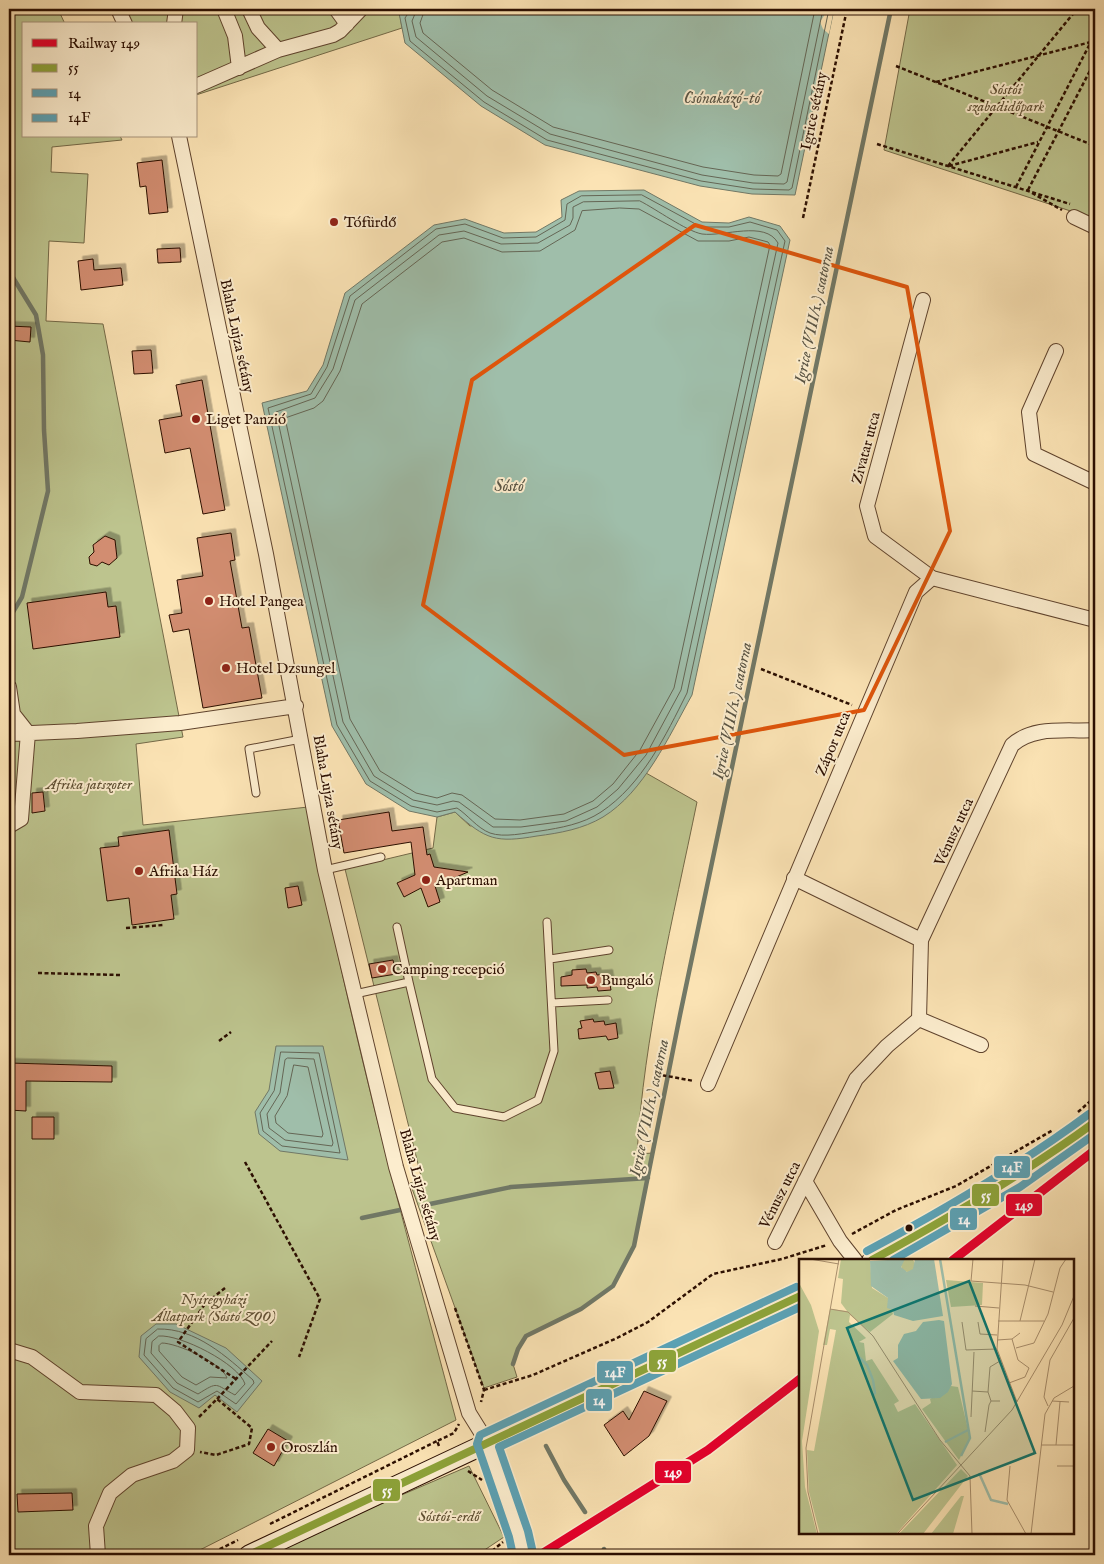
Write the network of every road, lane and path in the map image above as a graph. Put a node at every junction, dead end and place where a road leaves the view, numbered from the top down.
1 (118, 9) edge
2 (176, 9) edge
3 (224, 9) edge
4 (249, 9) edge
5 (336, 9) edge
6 (362, 9) edge
7 (847, 9) edge
8 (1077, 9) edge
9 (124, 22) edge
10 (174, 22) edge
11 (347, 24) junction
12 (258, 28) junction
13 (1095, 34) edge
14 (235, 36) junction
15 (1091, 42) junction
16 (278, 50) junction
17 (1040, 54) junction
18 (1095, 61) edge
19 (896, 66) dead end
20 (239, 68) junction
21 (935, 82) junction
22 (198, 85) edge
23 (996, 106) junction
24 (1047, 127) junction
25 (1059, 131) junction
26 (180, 140) edge
27 (1039, 142) junction
28 (877, 144) dead end
29 (1095, 146) edge
30 (948, 166) junction
31 (1016, 187) junction
32 (1028, 191) junction
33 (1076, 212) junction
34 (803, 218) dead end
35 (1095, 227) edge
36 (923, 300) dead end
37 (1056, 351) dead end
38 (1095, 483) edge
39 (932, 578) junction
40 (1095, 620) edge
41 (761, 669) dead end
42 (9, 687) edge
43 (296, 706) junction
44 (865, 710) junction
45 (1095, 730) edge
46 (28, 733) junction
47 (9, 734) edge
48 (302, 739) junction
49 (256, 793) dead end
50 (9, 826) edge
51 (381, 858) dead end
52 (325, 870) junction
53 (794, 878) junction
54 (547, 922) dead end
55 (163, 924) dead end
56 (397, 927) dead end
57 (126, 928) dead end
58 (921, 940) junction
59 (610, 950) dead end
60 (550, 959) junction
61 (38, 973) dead end
62 (120, 975) dead end
63 (409, 982) junction
64 (355, 994) junction
65 (608, 1000) dead end
66 (552, 1004) junction
67 (919, 1019) junction
68 (231, 1032) dead end
69 (219, 1041) dead end
70 (981, 1045) dead end
71 (656, 1074) dead end
72 (681, 1078) dead end
73 (708, 1084) dead end
74 (1095, 1097) edge
75 (1075, 1114) dead end
76 (1095, 1122) edge
77 (1061, 1125) dead end
78 (245, 1162) dead end
79 (806, 1181) junction
80 (840, 1241) junction
81 (774, 1242) dead end
82 (854, 1259) edge
83 (874, 1259) edge
84 (225, 1288) dead end
85 (799, 1296) edge
86 (272, 1341) dead end
87 (9, 1350) edge
88 (299, 1357) dead end
89 (236, 1379) junction
90 (484, 1390) dead end
91 (216, 1399) junction
92 (188, 1428) junction
93 (437, 1441) dead end
94 (488, 1442) junction
95 (187, 1450) junction
96 (270, 1524) dead end
97 (246, 1546) edge
98 (98, 1555) edge
99 (208, 1555) edge
100 (524, 1555) edge

1 - 9 street
2 - 10 street
3 - 14 street
4 - 12 street
5 - 11 street
6 - 11 street
7 - 34 path, Igrice sétány
8 - 17 path
11 - 16 street
12 - 14 street
12 - 16 street
13 - 15 path
14 - 20 street
15 - 17 path
15 - 24 path
16 - 20 street
17 - 21 path
17 - 23 path
18 - 25 path
19 - 21 path
20 - 22 street
21 - 23 path
23 - 24 path
23 - 30 path
24 - 25 path
24 - 27 path
25 - 29 path
25 - 32 path
26 - 43 street, Blaha Lujza sétány
27 - 30 path
27 - 31 path
28 - 30 path
30 - 31 path
31 - 32 path
32 - 33 path
32 - 33 path
33 - 35 street
36 - 39 street, Zivatar utca
37 - 38 street
39 - 40 street
39 - 44 street, Zápor utca
41 - 44 path
42 - 46 street
43 - 46 street
43 - 48 street, Blaha Lujza sétány
44 - 53 street, Zápor utca
45 - 58 street, Vénusz utca
46 - 47 street
46 - 50 street
48 - 49 lane
48 - 52 street, Blaha Lujza sétány
51 - 52 lane
52 - 64 street, Blaha Lujza sétány
53 - 58 street
53 - 73 street, Zápor utca
54 - 60 lane
55 - 57 path
56 - 63 lane
58 - 67 street, Vénusz utca
59 - 60 lane
60 - 66 lane
61 - 62 path
63 - 64 lane
63 - 66 lane
64 - 94 street, Blaha Lujza sétány
65 - 66 lane
67 - 70 street
67 - 79 street, Vénusz utca
68 - 69 path
71 - 72 path
74 - 75 path
76 - 83 main road
77 - 80 path
78 - 88 path
79 - 80 street
79 - 81 street, Vénusz utca
80 - 82 street
80 - 90 path
84 - 89 path
85 - 94 main road
86 - 89 path
87 - 92 street
89 - 91 path
91 - 92 path
91 - 95 path
92 - 95 street
93 - 96 path
94 - 97 main road
94 - 100 main road
95 - 98 street
97 - 99 path

